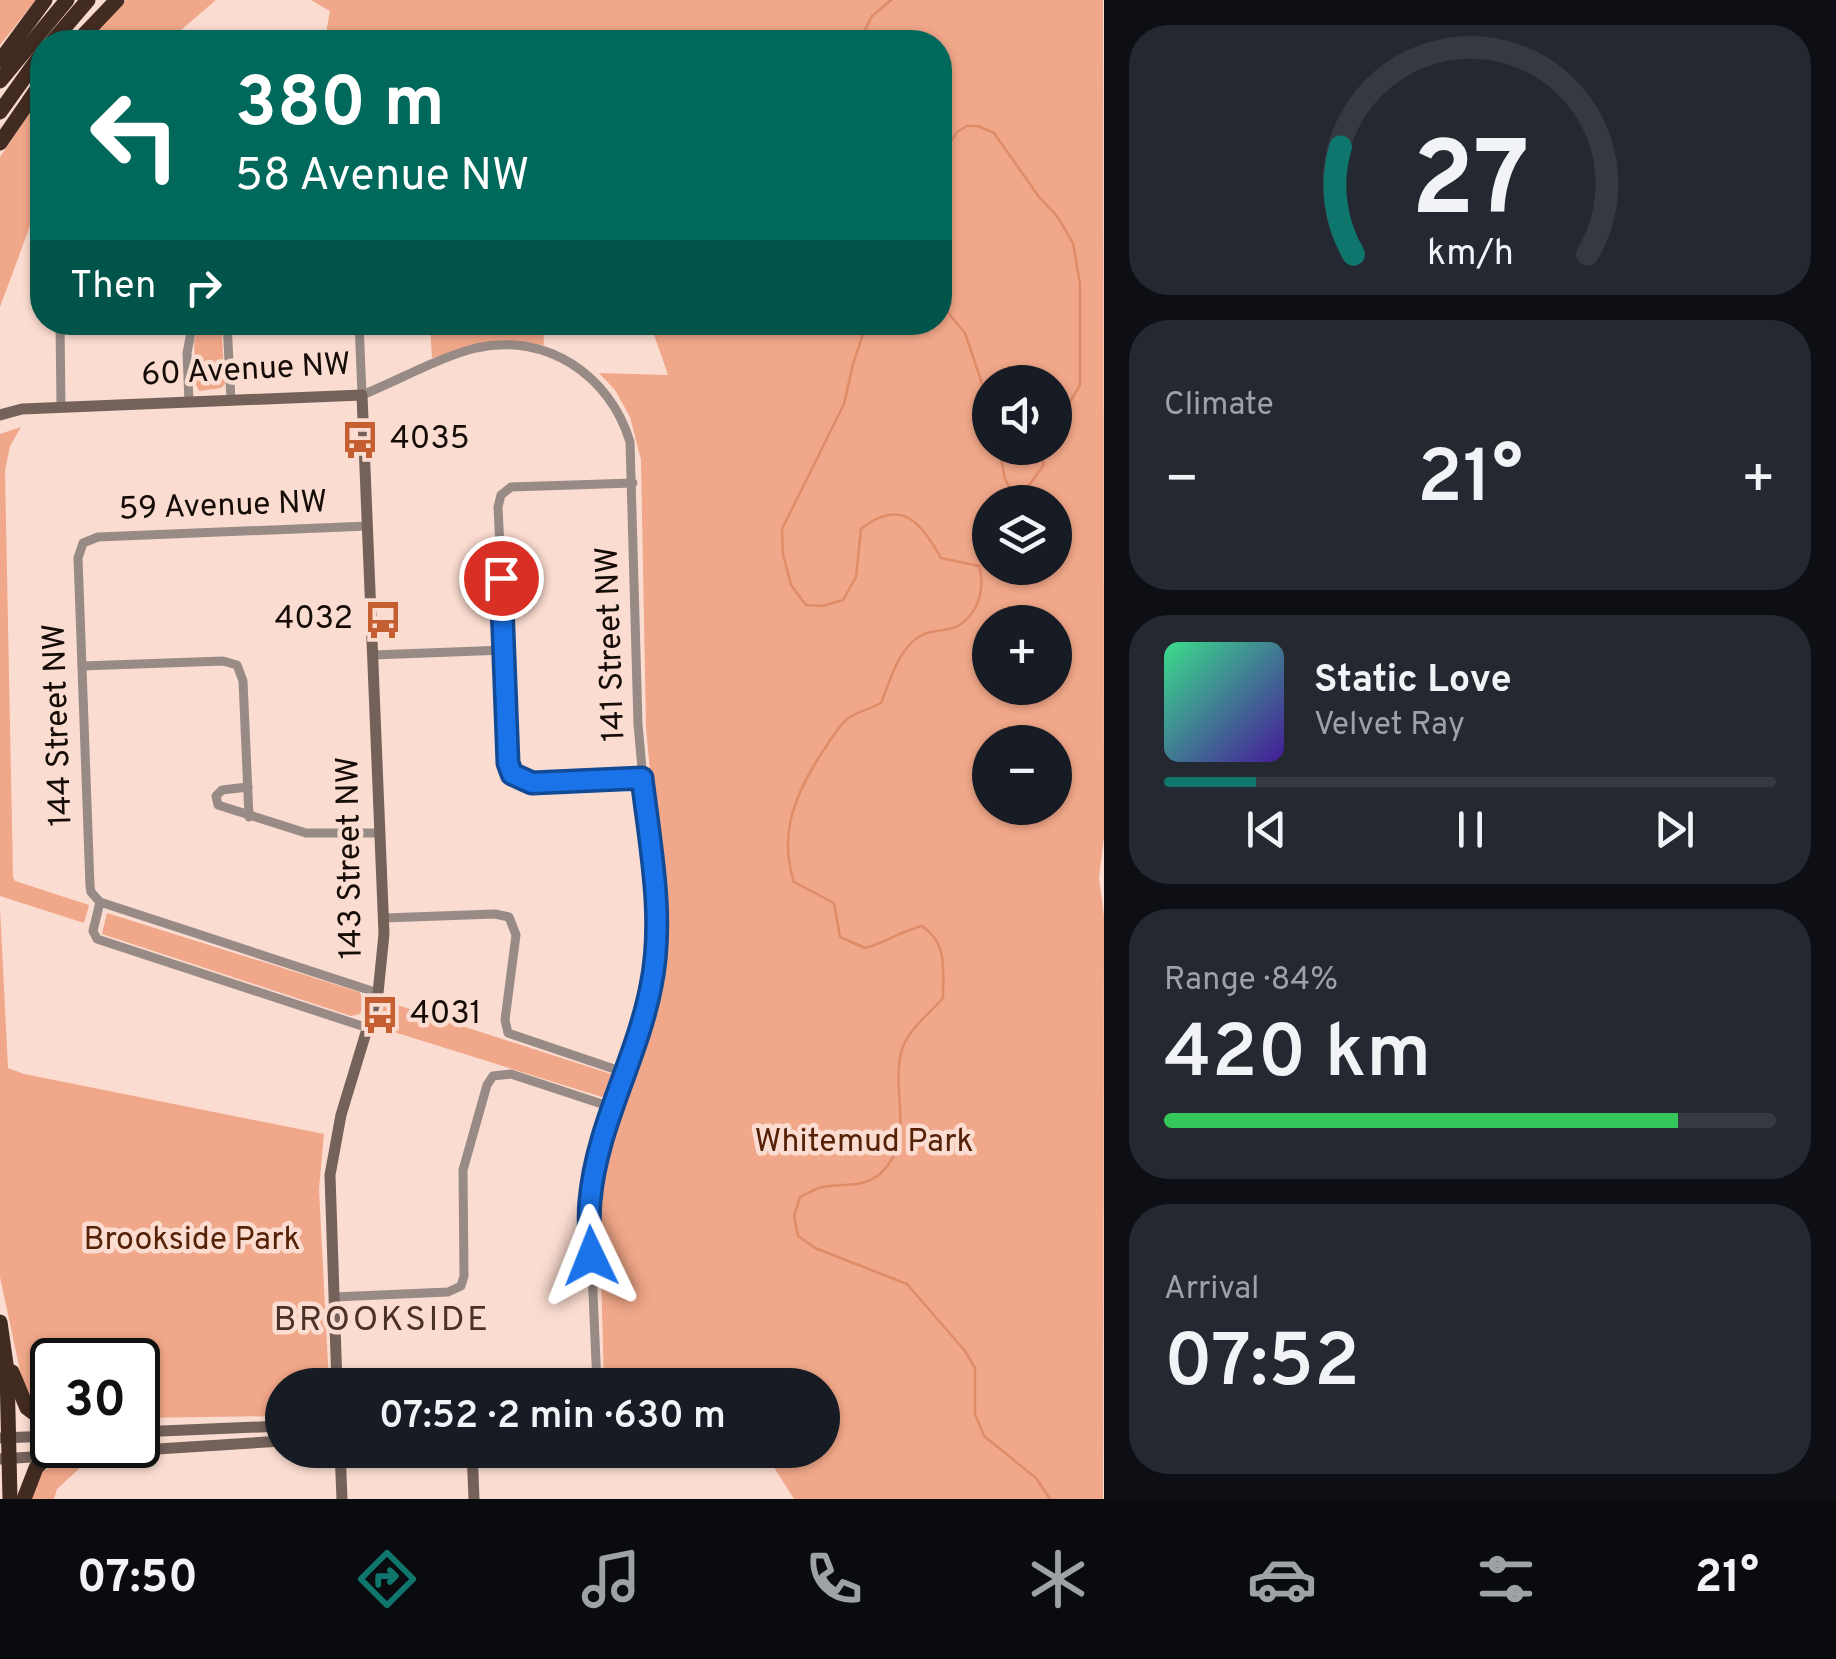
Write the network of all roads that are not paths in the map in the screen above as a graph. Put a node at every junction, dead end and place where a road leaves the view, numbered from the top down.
1 (45, 0) edge
2 (66, 0) edge
3 (88, 0) edge
4 (117, 0) edge
5 (42, 30) edge
6 (62, 30) edge
7 (88, 30) edge
8 (30, 44) edge
9 (0, 62) edge
10 (30, 70) edge
11 (0, 81) edge
12 (30, 99) edge
13 (0, 112) edge
14 (0, 143) edge
15 (60, 335) edge
16 (190, 335) edge
17 (228, 335) edge
18 (360, 335) edge
19 (596, 382) joint
20 (362, 395) junction
21 (231, 401) junction
22 (189, 402) junction
23 (62, 407) junction
24 (0, 415) edge
25 (633, 483) junction
26 (368, 526) junction
27 (83, 544) joint
28 (504, 650) junction
29 (373, 655) junction
30 (82, 666) junction
31 (642, 778) junction
32 (248, 787) junction
33 (249, 816) junction
34 (380, 833) junction
35 (100, 902) junction
36 (384, 918) junction
37 (378, 993) junction
38 (368, 1028) junction
39 (626, 1073) junction
40 (614, 1108) junction
41 (334, 1297) junction
42 (0, 1322) edge
43 (6, 1352) junction
44 (337, 1368) edge
45 (597, 1368) edge
46 (30, 1410) edge
47 (265, 1427) edge
48 (160, 1431) edge
49 (30, 1437) edge
50 (5, 1438) edge
51 (265, 1442) edge
52 (160, 1449) edge
53 (30, 1458) edge
54 (5, 1459) edge
55 (36, 1468) edge
56 (341, 1468) edge
57 (473, 1468) edge
58 (10, 1499) edge
59 (24, 1499) edge
60 (342, 1499) edge
61 (474, 1499) edge

1 - 9 highway
2 - 5 highway
3 - 6 highway
4 - 7 highway
8 - 11 highway
10 - 13 highway
12 - 14 highway
15 - 23 street
16 - 22 street
17 - 21 street
18 - 20 street, 143 Street NW
19 - 20 street, 60 Avenue NW
19 - 25 street, 141 Street NW
20 - 21 street, 60 Avenue NW
20 - 26 street, 143 Street NW
21 - 22 street, 60 Avenue NW
22 - 23 street, 60 Avenue NW
23 - 24 street, 60 Avenue NW
25 - 28 street
25 - 31 street, 141 Street NW
26 - 27 street, 59 Avenue NW
26 - 29 street, 143 Street NW
27 - 30 street, 144 Street NW
28 - 29 street
28 - 31 street
29 - 34 street, 143 Street NW
30 - 32 street
30 - 35 street, 144 Street NW
31 - 39 street, 141 Street NW
32 - 33 street
32 - 33 street
33 - 34 street
34 - 36 street, 143 Street NW
35 - 37 street
35 - 38 street
36 - 37 street, 143 Street NW
36 - 39 street
37 - 38 street, 143 Street NW
38 - 41 street, 143 Street NW
39 - 40 street, 141 Street NW
40 - 41 street
40 - 45 street, 141 Street NW
41 - 44 street, 143 Street NW
42 - 43 highway
43 - 46 highway
43 - 50 highway
47 - 48 street
49 - 50 street
50 - 54 highway
51 - 52 street
53 - 54 street
54 - 58 highway
55 - 59 highway
56 - 60 street
57 - 61 street

